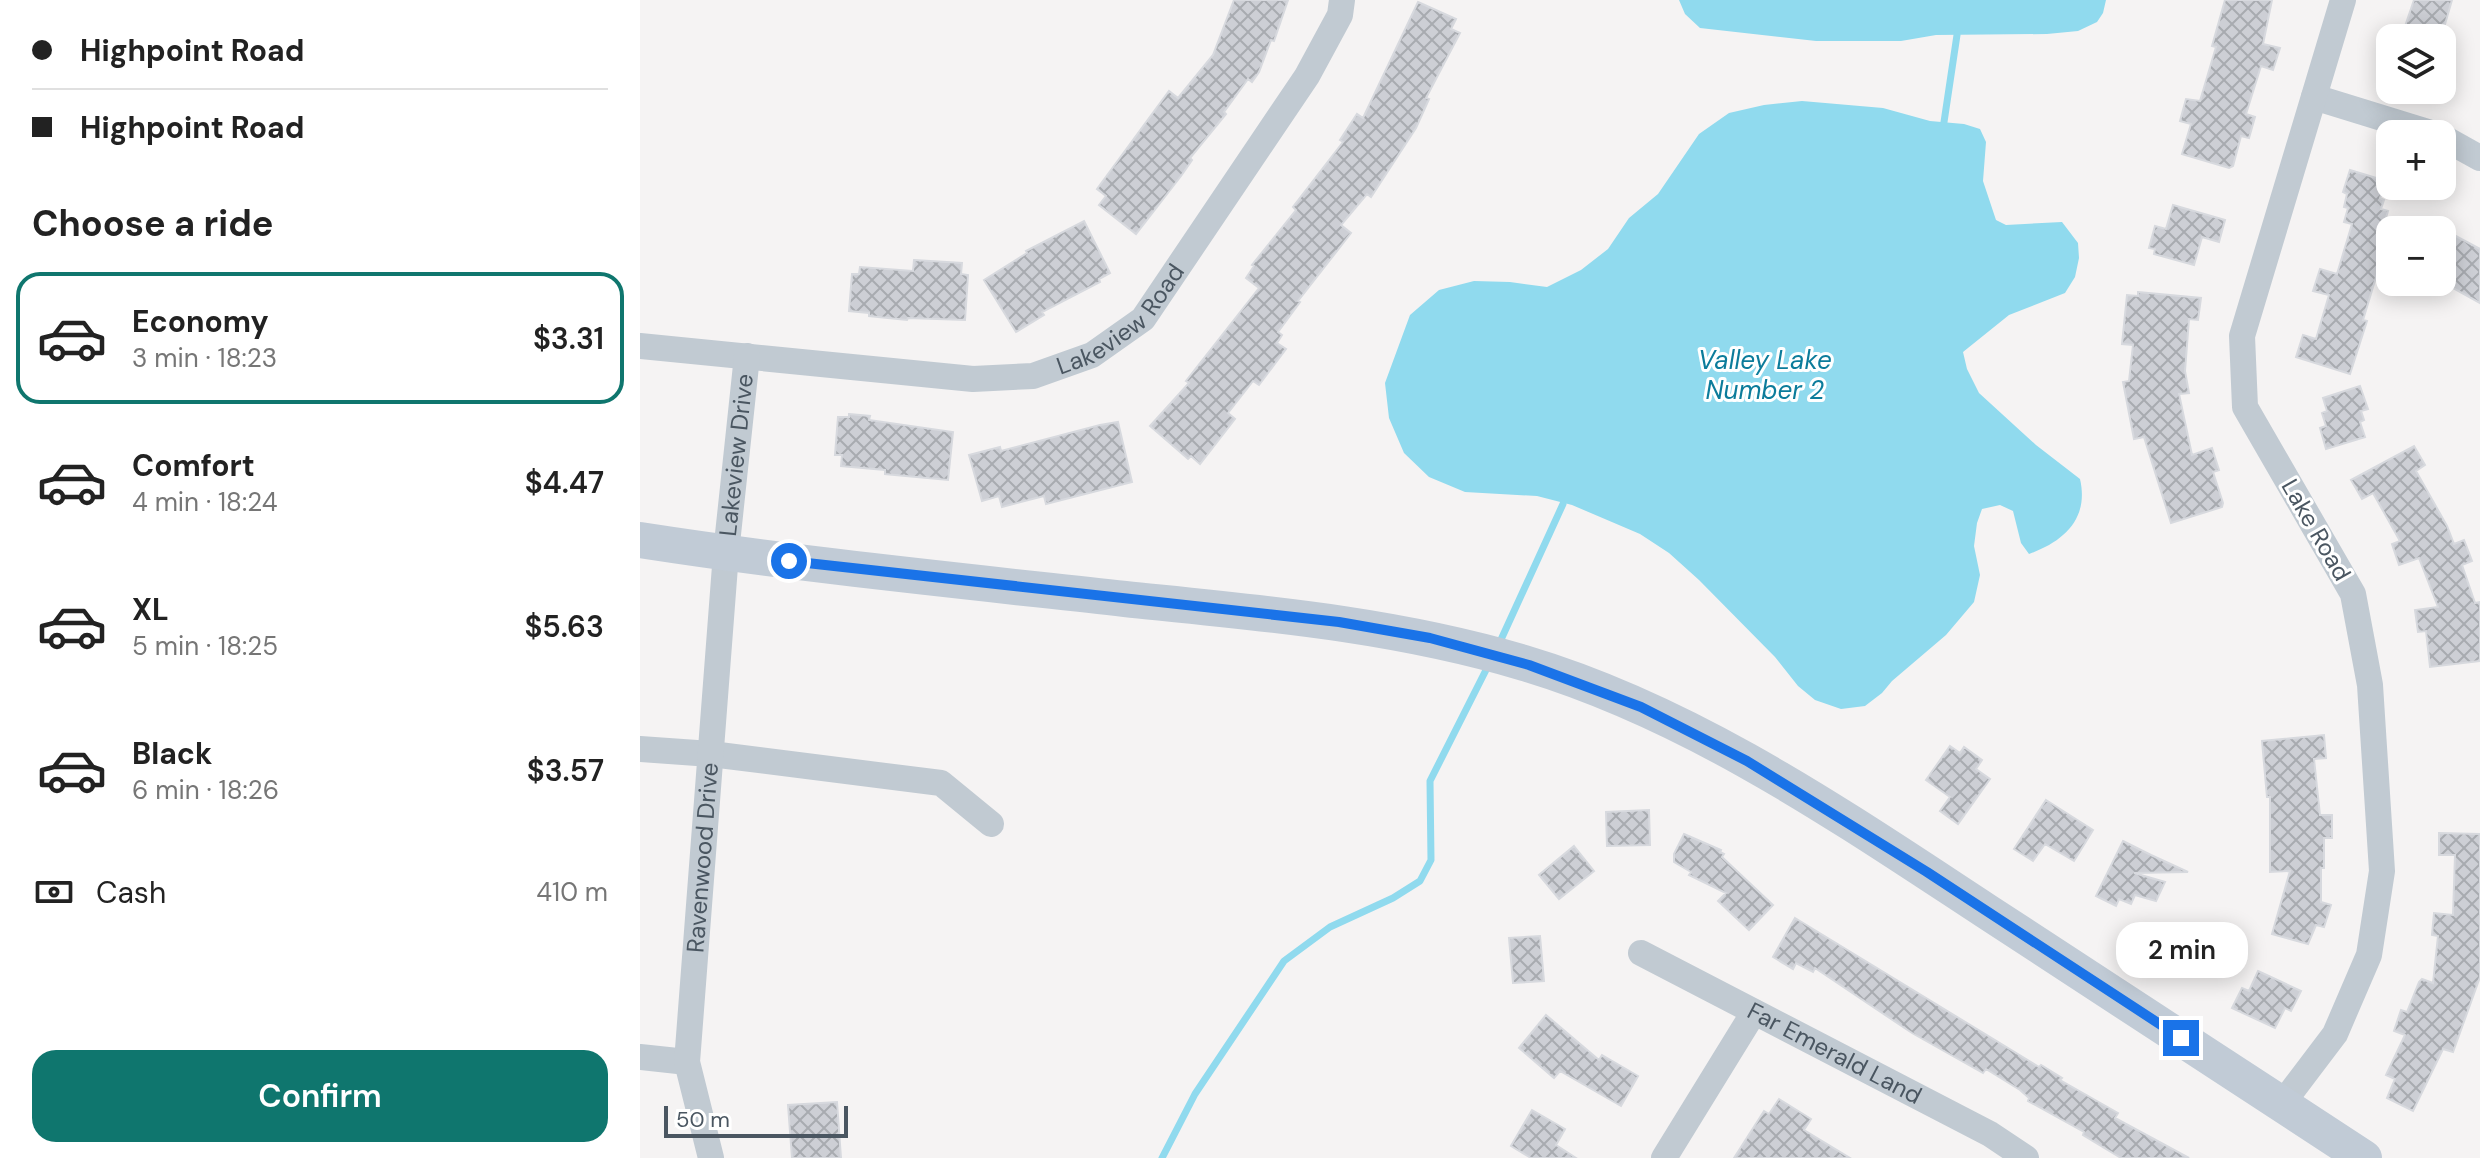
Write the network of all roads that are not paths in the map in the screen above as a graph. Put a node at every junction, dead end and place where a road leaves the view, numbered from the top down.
1 (1342, 0) edge
2 (2343, 0) edge
3 (2314, 97) junction
4 (2389, 120) edge
5 (2456, 145) edge
6 (2480, 158) edge
7 (640, 346) edge
8 (747, 356) junction
9 (640, 540) edge
10 (726, 553) junction
11 (640, 749) edge
12 (711, 754) junction
13 (991, 824) dead end
14 (1641, 953) dead end
15 (1754, 1012) junction
16 (640, 1057) edge
17 (687, 1062) junction
18 (2282, 1104) junction
19 (711, 1158) edge
20 (1664, 1158) edge
21 (2026, 1158) edge
22 (2364, 1158) edge

1 - 8 street, Lakeview Road
2 - 3 street, Lake Road
3 - 4 street
3 - 18 street, Lake Road
5 - 6 street
7 - 8 street, Lakeview Road
8 - 10 street, Lakeview Drive
9 - 10 street
10 - 12 street, Ravenwood Drive
10 - 18 street
11 - 12 street
12 - 13 street
12 - 17 street, Ravenwood Drive
14 - 15 street, Far Emerald Land
15 - 20 street
15 - 21 street, Far Emerald Land
16 - 17 street
17 - 19 street, Ravenwood Drive
18 - 22 street

